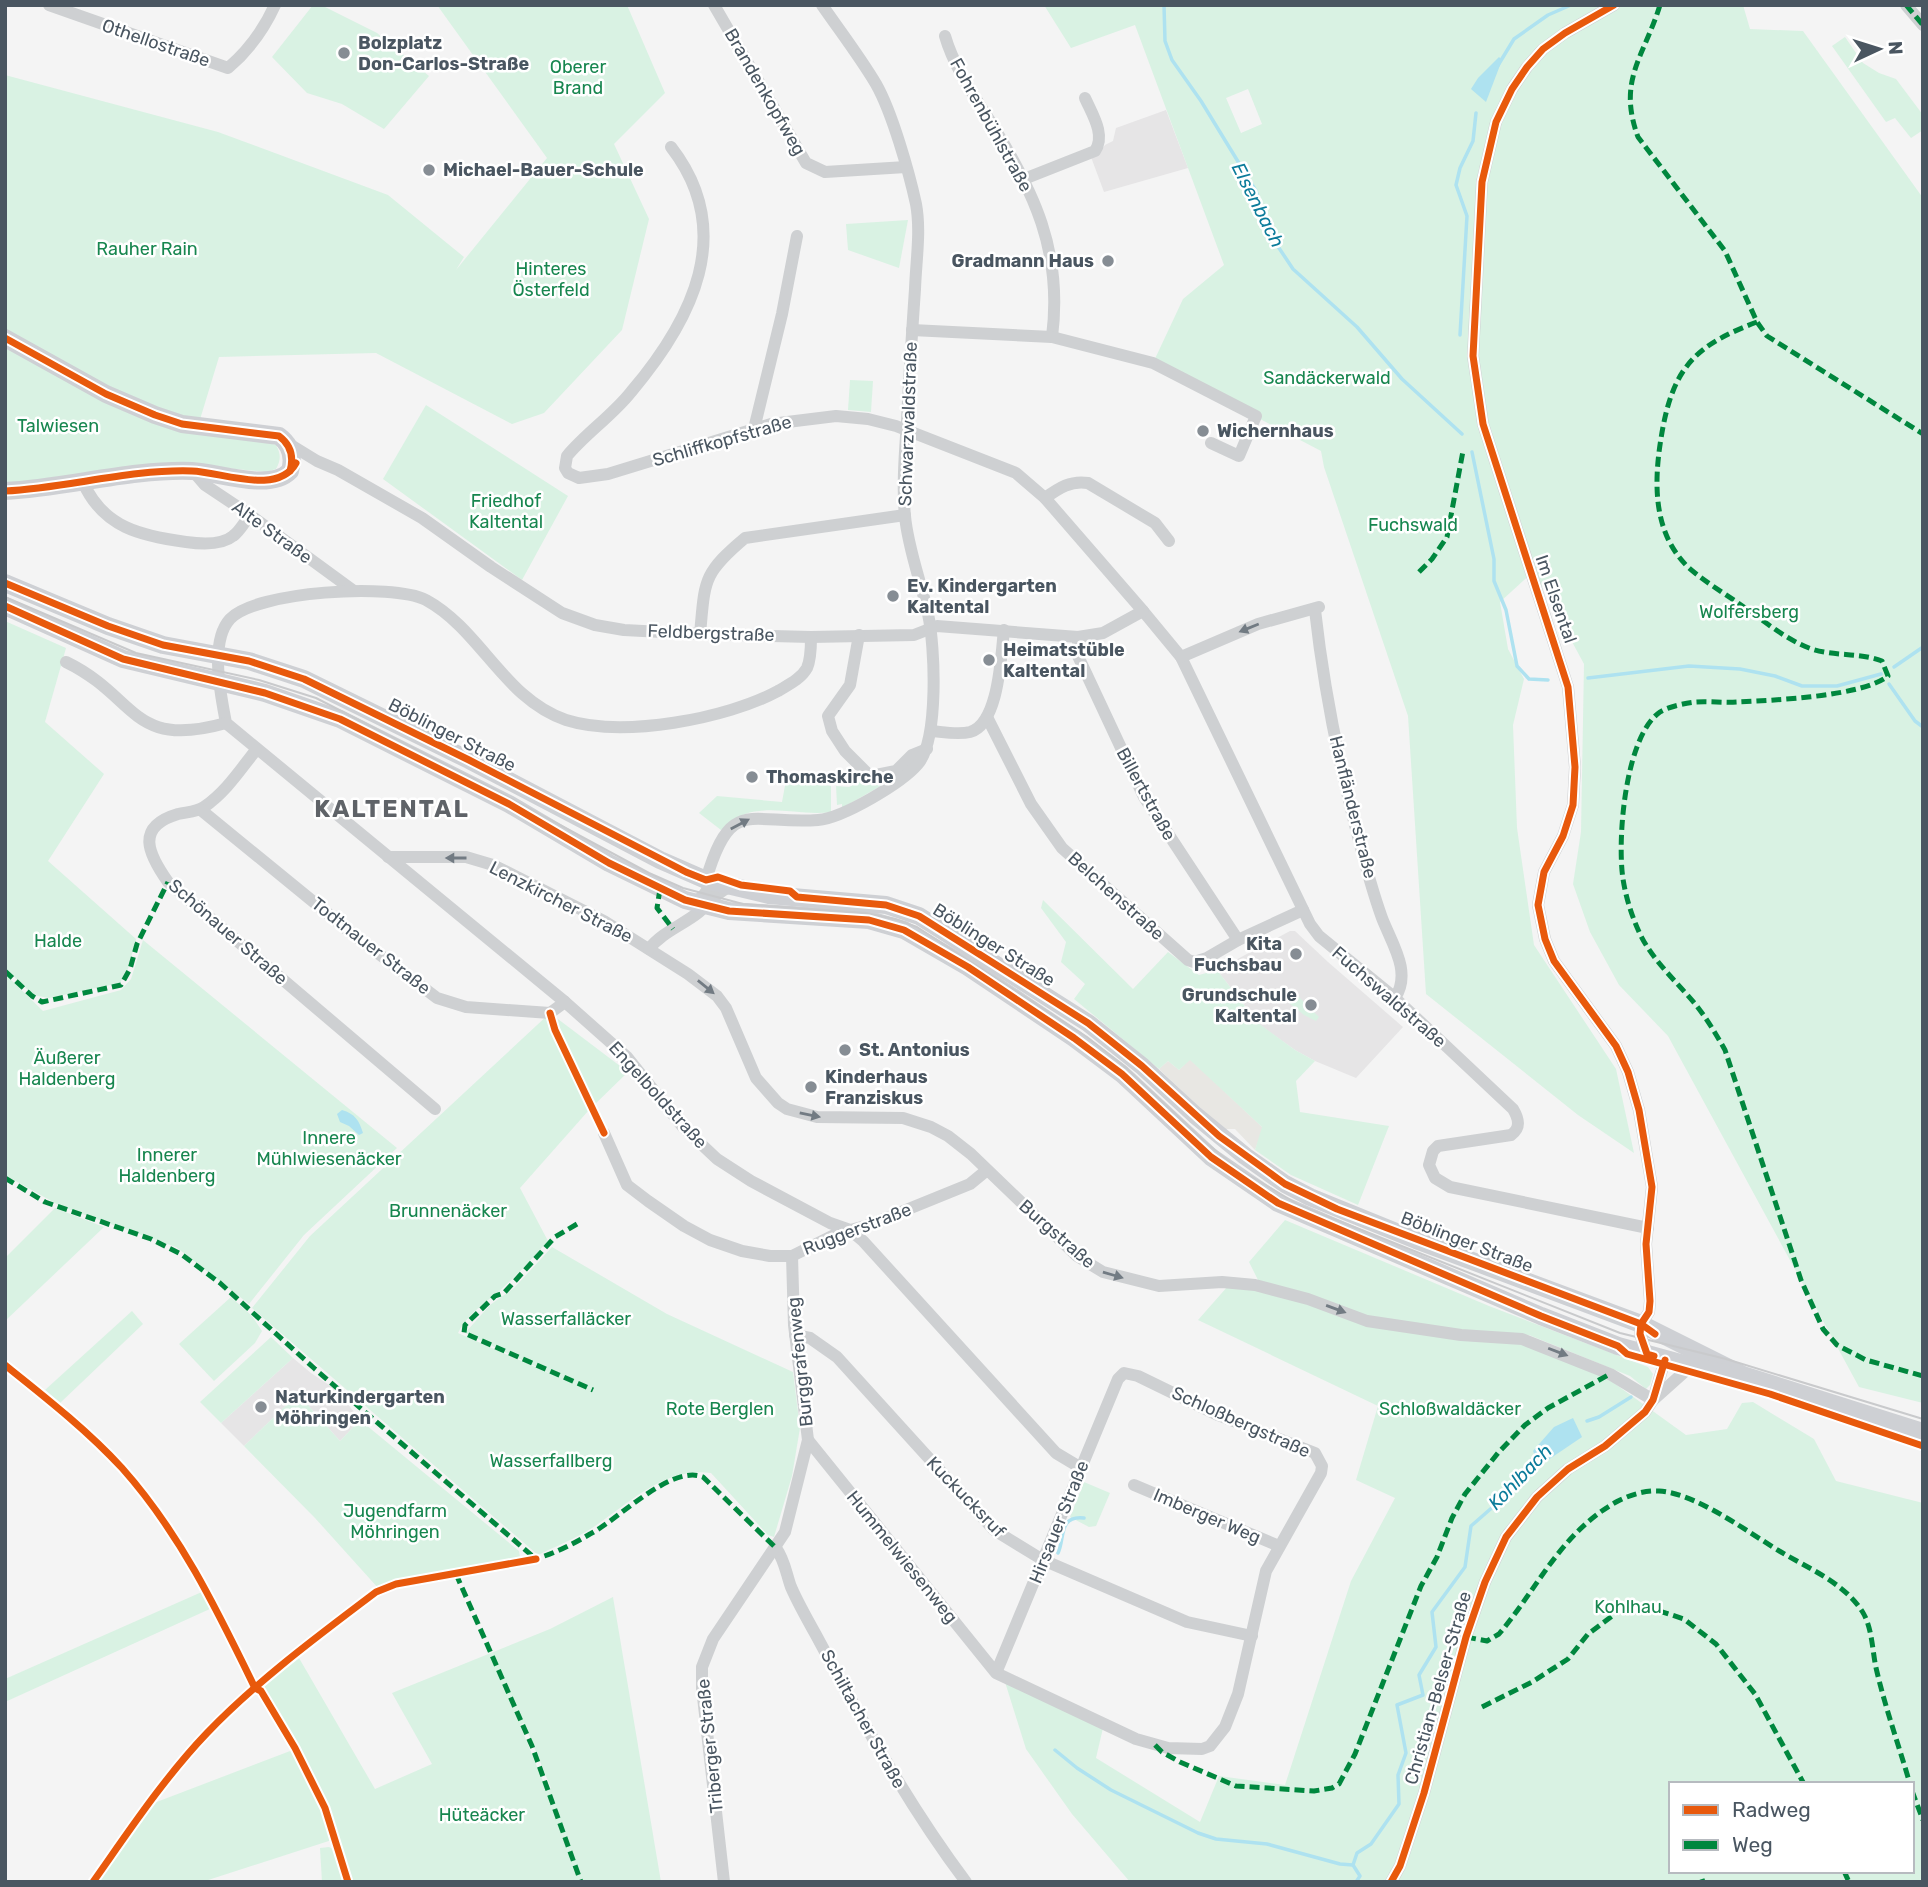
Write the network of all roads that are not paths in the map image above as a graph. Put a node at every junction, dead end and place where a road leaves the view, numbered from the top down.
1 (49, 5) edge
2 (275, 5) edge
3 (714, 5) edge
4 (822, 5) edge
5 (1614, 5) edge
6 (1906, 5) edge
7 (1923, 25) edge
8 (945, 36) dead end
9 (1085, 98) dead end
10 (671, 147) dead end
11 (906, 167) junction
12 (1024, 179) junction
13 (797, 236) dead end
14 (912, 330) junction
15 (1052, 337) junction
16 (5, 338) edge
17 (754, 429) junction
18 (906, 431) junction
19 (286, 442) junction
20 (1211, 443) dead end
21 (317, 461) junction
22 (193, 471) junction
23 (290, 471) junction
24 (83, 482) junction
25 (5, 491) edge
26 (1045, 498) junction
27 (250, 515) junction
28 (905, 515) junction
29 (1169, 541) dead end
30 (5, 583) edge
31 (354, 591) junction
32 (5, 606) edge
33 (1143, 611) junction
34 (930, 629) junction
35 (1004, 630) junction
36 (700, 634) junction
37 (859, 635) junction
38 (811, 636) junction
39 (1078, 637) junction
40 (219, 655) junction
41 (1181, 657) junction
42 (66, 662) dead end
43 (218, 682) junction
44 (987, 717) junction
45 (226, 723) junction
46 (931, 731) junction
47 (927, 749) junction
48 (256, 750) junction
49 (201, 810) junction
50 (388, 857) junction
51 (706, 880) junction
52 (728, 888) junction
53 (698, 904) junction
54 (1303, 910) junction
55 (729, 911) junction
56 (1238, 940) junction
57 (649, 949) junction
58 (1395, 998) junction
59 (565, 1002) junction
60 (435, 1109) dead end
61 (604, 1133) dead end
62 (986, 1170) junction
63 (1648, 1228) junction
64 (849, 1230) junction
65 (792, 1256) junction
66 (1648, 1320) junction
67 (795, 1335) junction
68 (1647, 1354) junction
69 (1665, 1360) junction
70 (1714, 1361) junction
71 (1691, 1366) junction
72 (1124, 1373) joint
73 (1743, 1375) junction
74 (1653, 1400) junction
75 (1923, 1432) edge
76 (808, 1440) junction
77 (1081, 1468) junction
78 (1134, 1485) dead end
79 (1279, 1546) junction
80 (776, 1548) junction
81 (1043, 1560) junction
82 (1252, 1636) junction
83 (996, 1673) junction
84 (724, 1882) edge
85 (966, 1882) edge
86 (1391, 1882) edge

1 - 2 street, Othellostraße
3 - 11 street, Brandenkopfweg
4 - 11 street, Schwarzwaldstraße
5 - 63 street, Im Elsental
6 - 7 street
8 - 12 street, Fohrenbühlstraße
9 - 12 street
10 - 17 street, Schliffkopfstraße
11 - 14 street, Schwarzwaldstraße
12 - 15 street, Fohrenbühlstraße
13 - 17 street
14 - 15 street
14 - 18 street, Schwarzwaldstraße
15 - 20 street
16 - 19 main road
17 - 18 street, Schliffkopfstraße
18 - 26 street, Fuchswaldstraße
18 - 28 street, Schwarzwaldstraße
19 - 21 street, Feldbergstraße
19 - 23 main road
21 - 23 street
21 - 36 street, Feldbergstraße
22 - 23 main road
22 - 24 main road
22 - 27 street, Alte Straße
24 - 25 main road
24 - 27 street
26 - 29 street
26 - 33 street, Fuchswaldstraße
27 - 31 street, Alte Straße
28 - 34 street, Schwarzwaldstraße
28 - 36 street
30 - 40 main road, Böblinger Straße
31 - 38 street
31 - 40 street
32 - 43 main road, Böblinger Straße
33 - 39 street, Feldbergstraße
33 - 41 street, Fuchswaldstraße
34 - 35 street, Feldbergstraße
34 - 37 street, Feldbergstraße
34 - 46 street, Schwarzwaldstraße
35 - 39 street, Feldbergstraße
35 - 44 street
36 - 38 street, Feldbergstraße
37 - 38 street, Feldbergstraße
37 - 47 street
39 - 56 street, Billertstraße
40 - 43 street
40 - 51 main road, Böblinger Straße
41 - 54 street, Fuchswaldstraße
58 -> 41 street, Hanfländerstraße
42 - 45 street
43 - 45 street
43 - 53 main road, Böblinger Straße
44 - 46 street
44 - 56 street, Belchenstraße
45 - 48 street, Engelboldstraße
46 - 47 street, Schwarzwaldstraße
51 -> 47 street, Schwarzwaldstraße
48 - 49 street, Schönauer Straße
48 - 50 street, Engelboldstraße
49 - 59 street, Todtnauer Straße
49 - 60 street, Schönauer Straße
57 -> 50 street, Lenzkircher Straße
50 - 59 street, Engelboldstraße
51 - 52 main road, Böblinger Straße
51 - 53 street
52 - 53 street
52 - 55 street
52 - 66 main road, Böblinger Straße
53 - 55 main road, Böblinger Straße
53 - 57 street
54 - 56 street, Belchenstraße
54 - 58 street, Fuchswaldstraße
55 - 68 main road, Böblinger Straße
57 -> 62 street, Burgstraße
58 - 63 street, Fuchswaldstraße
59 - 64 street, Engelboldstraße
61 - 65 street, Ruggerstraße
62 - 64 street, Ruggerstraße
62 -> 74 street, Burgstraße
63 - 66 street
64 - 65 street, Ruggerstraße
64 - 77 street, Engelboldstraße
65 - 67 street, Burggrafenweg
66 - 68 street
66 - 70 main road, Böblinger Straße
67 - 76 street, Burggrafenweg
67 - 81 street, Kuckucksruf
68 - 69 main road, Böblinger Straße
69 - 70 street, Böblinger Straße
69 - 71 main road, Böblinger Straße
69 - 74 street, Christian-Belser-Straße
70 - 73 main road, Böblinger Straße
71 - 73 main road, Böblinger Straße
71 - 74 street
72 - 77 street, Hirsauer Straße
72 - 79 street, Schloßbergstraße
73 - 75 main road, Böblinger Straße
74 - 86 street, Christian-Belser-Straße
76 - 80 street, Burggrafenweg
76 - 83 street, Hummelwiesenweg
77 - 81 street, Hirsauer Straße
78 - 79 street, Imberger Weg
79 - 82 street, Schloßbergstraße
80 - 84 street, Triberger Straße
80 - 85 street, Schiltacher Straße
81 - 82 street, Kuckucksruf
81 - 83 street, Hirsauer Straße
82 - 83 street, Schloßbergstraße

